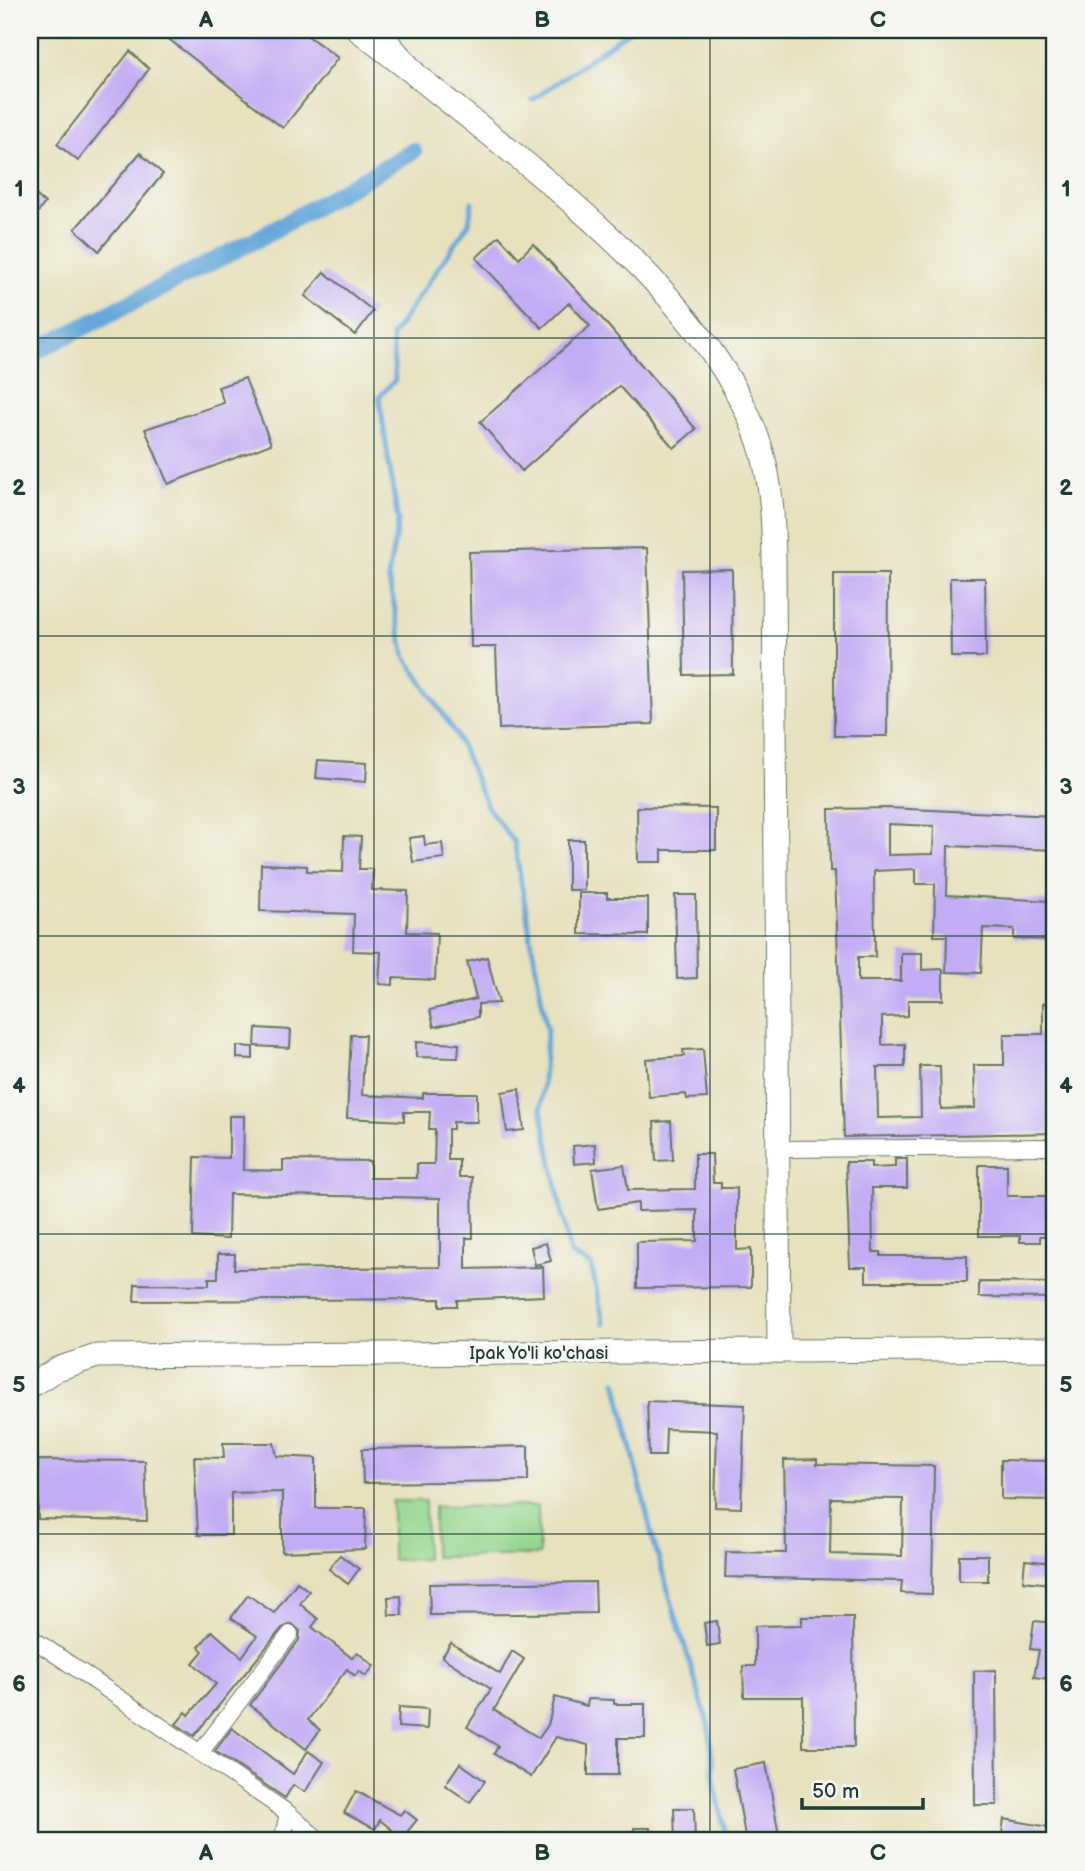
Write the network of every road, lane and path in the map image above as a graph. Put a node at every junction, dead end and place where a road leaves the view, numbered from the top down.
1 (358, 30) edge
2 (377, 30) edge
3 (417, 76) junction
4 (1055, 1147) edge
5 (778, 1149) junction
6 (1055, 1349) edge
7 (779, 1351) junction
8 (30, 1386) edge
9 (290, 1634) dead end
10 (30, 1637) edge
11 (200, 1753) junction
12 (288, 1813) junction
13 (282, 1841) edge
14 (320, 1841) edge

1 - 3 main road
2 - 3 main road
3 - 5 main road
4 - 5 street
5 - 7 main road
6 - 7 main road, Ipak Yo'li ko'chasi
7 - 8 main road, Ipak Yo'li ko'chasi
9 - 11 street
10 - 11 street
11 - 12 street
12 - 13 street
12 - 14 street

